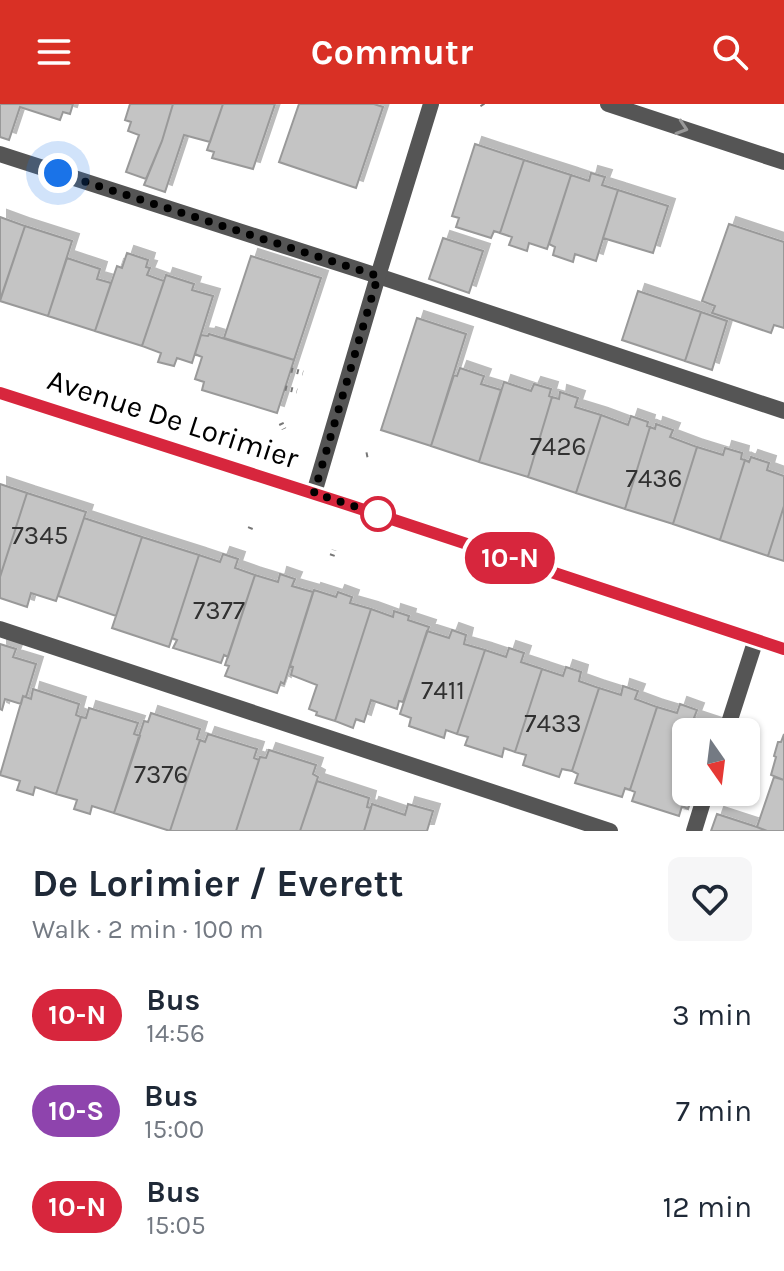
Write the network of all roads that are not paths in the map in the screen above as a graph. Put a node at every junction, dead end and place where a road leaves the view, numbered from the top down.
1 (431, 104) edge
2 (608, 104) edge
3 (0, 154) edge
4 (784, 162) edge
5 (378, 276) junction
6 (0, 393) edge
7 (784, 411) edge
8 (314, 493) junction
9 (0, 629) edge
10 (756, 639) junction
11 (784, 649) edge
12 (731, 718) edge
13 (702, 806) edge
14 (610, 831) edge
15 (694, 831) edge

1 - 5 street
2 -> 4 street
3 - 5 street
5 - 7 street
5 - 8 street
6 - 8 main road, Avenue De Lorimier
8 - 10 main road, Avenue De Lorimier
9 - 14 street
10 - 11 main road, Avenue De Lorimier
10 - 12 street
13 - 15 street

